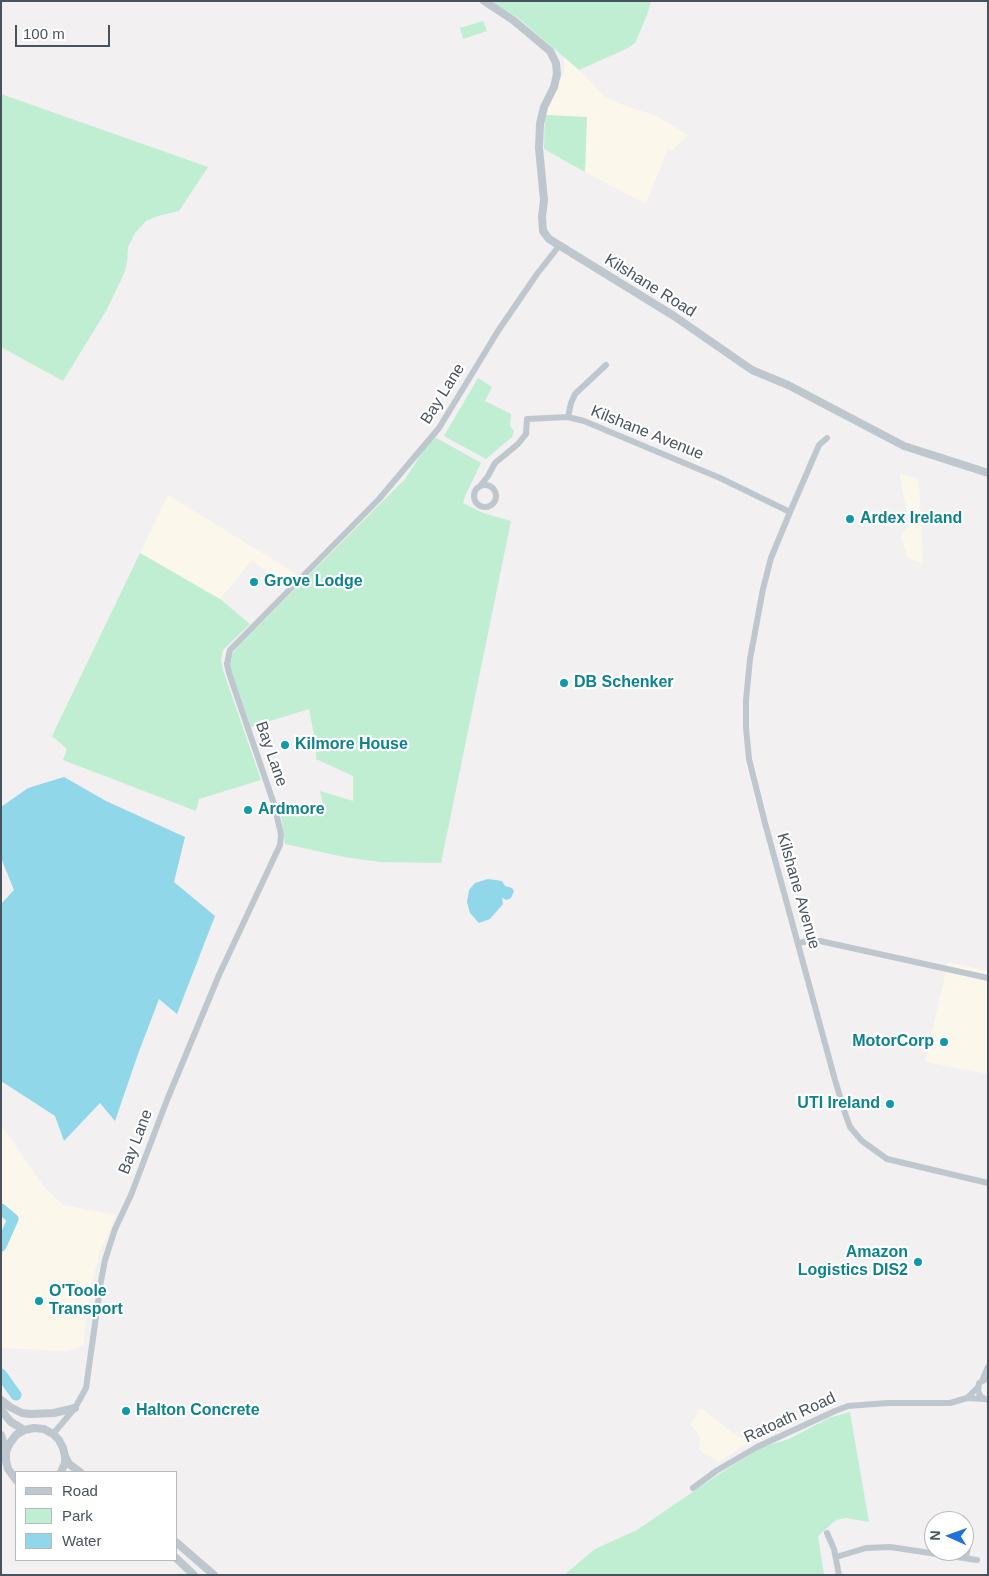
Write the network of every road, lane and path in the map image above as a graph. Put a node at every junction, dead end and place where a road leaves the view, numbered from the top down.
1 (484, 1) edge
2 (559, 246) junction
3 (606, 365) dead end
4 (568, 418) junction
5 (827, 438) dead end
6 (988, 473) edge
7 (488, 476) junction
8 (481, 485) junction
9 (492, 486) junction
10 (790, 512) junction
11 (798, 944) junction
12 (988, 978) edge
13 (988, 1183) edge
14 (988, 1367) edge
15 (983, 1382) edge
16 (968, 1398) junction
17 (986, 1399) edge
18 (1, 1400) edge
19 (75, 1408) junction
20 (1, 1410) edge
21 (24, 1430) junction
22 (53, 1434) junction
23 (1, 1435) edge
24 (6, 1452) junction
25 (65, 1456) junction
26 (61, 1471) edge
27 (79, 1471) edge
28 (15, 1479) edge
29 (693, 1488) dead end
30 (827, 1532) dead end
31 (178, 1544) edge
32 (924, 1552) edge
33 (836, 1557) junction
34 (974, 1559) edge
35 (178, 1560) edge
36 (978, 1560) dead end
37 (194, 1575) edge
38 (214, 1575) edge
39 (839, 1575) edge

1 - 2 street, Kilshane Road
2 - 6 street, Kilshane Road
2 - 19 street, Bay Lane
3 - 4 street
4 - 7 street, Kilshane Avenue
4 - 10 street, Kilshane Avenue
5 - 10 street, Kilshane Avenue
7 - 8 street, Kilshane Avenue
7 - 9 street
8 - 9 street
8 - 9 street
10 - 11 street, Kilshane Avenue
11 - 12 street
11 - 13 street, Kilshane Avenue
14 - 15 street
15 - 16 street
15 - 17 street
16 - 17 street, Ratoath Road
16 - 29 street, Ratoath Road
18 - 19 street
19 - 22 street, Bay Lane
20 - 21 street
21 - 22 street
21 - 24 street
22 - 25 street
23 - 24 street
24 - 28 street
25 - 26 street
25 - 27 street
30 - 33 street
31 - 38 street
32 - 33 street
33 - 39 street
34 - 36 street
35 - 37 street

